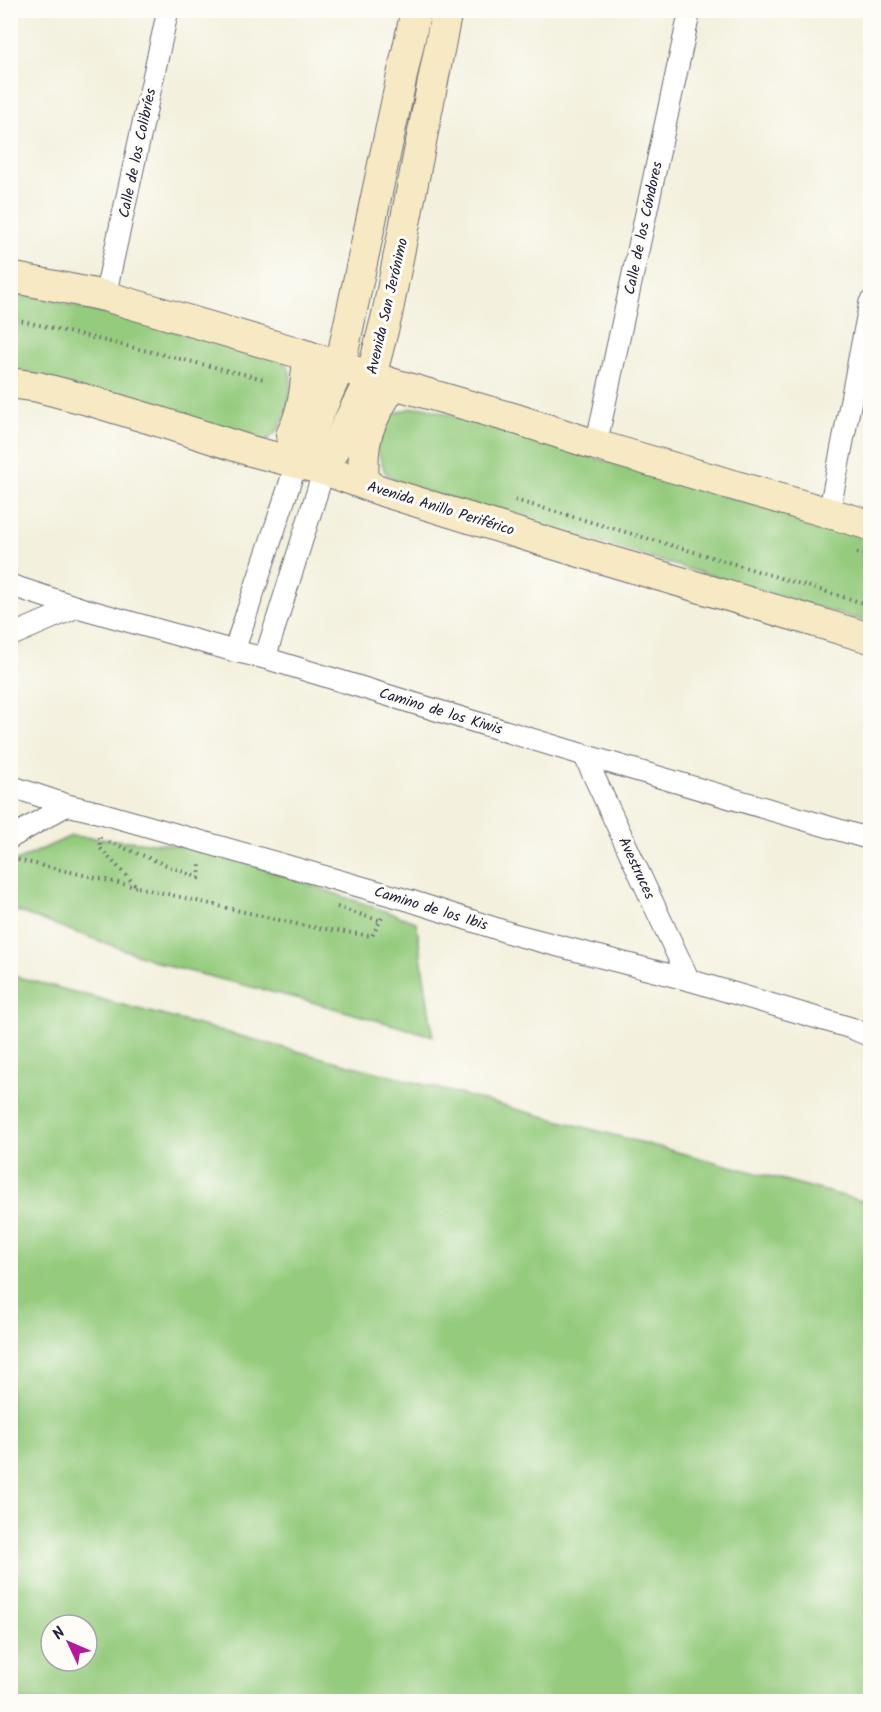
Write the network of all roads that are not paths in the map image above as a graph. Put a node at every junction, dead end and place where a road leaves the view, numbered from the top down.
1 (168, 10) edge
2 (416, 10) edge
3 (447, 10) edge
4 (690, 10) edge
5 (10, 277) edge
6 (105, 296) junction
7 (870, 302) edge
8 (308, 356) junction
9 (340, 366) junction
10 (383, 381) junction
11 (10, 383) edge
12 (596, 445) junction
13 (300, 463) junction
14 (364, 484) junction
15 (829, 513) junction
16 (870, 525) edge
17 (10, 585) edge
18 (77, 607) junction
19 (10, 636) edge
20 (870, 638) edge
21 (234, 651) junction
22 (265, 658) junction
23 (584, 755) junction
24 (10, 786) edge
25 (67, 805) junction
26 (10, 838) edge
27 (870, 839) edge
28 (689, 980) junction
29 (861, 1032) edge

1 - 6 street, Calle de los Colibríes
2 - 9 street, Avenida San Jerónimo
3 - 10 street, Avenida San Jerónimo
4 - 12 street, Calle de los Cóndores
5 - 6 street
6 - 8 street
7 - 15 street
8 - 9 street
8 - 13 street
9 - 10 street
9 - 13 street, Avenida San Jerónimo
10 - 12 street
10 - 13 street, Avenida San Jerónimo
10 - 14 street
11 - 13 street, Avenida Anillo Periférico
12 - 15 street
13 - 14 street, Avenida Anillo Periférico
13 - 21 street, Avenida San Jerónimo
13 - 22 street, Avenida San Jerónimo
14 - 20 street, Avenida Anillo Periférico
15 - 16 street
17 - 18 street, Camino de los Kiwis
18 - 19 street
18 - 21 street, Camino de los Kiwis
21 - 22 street, Camino de los Kiwis
22 - 23 street, Camino de los Kiwis
23 - 27 street, Camino de los Kiwis
23 - 28 street, Avestruces
24 - 25 street, Camino de los Ibis
25 - 26 street
25 - 28 street, Camino de los Ibis
28 - 29 street, Camino de los Ibis

